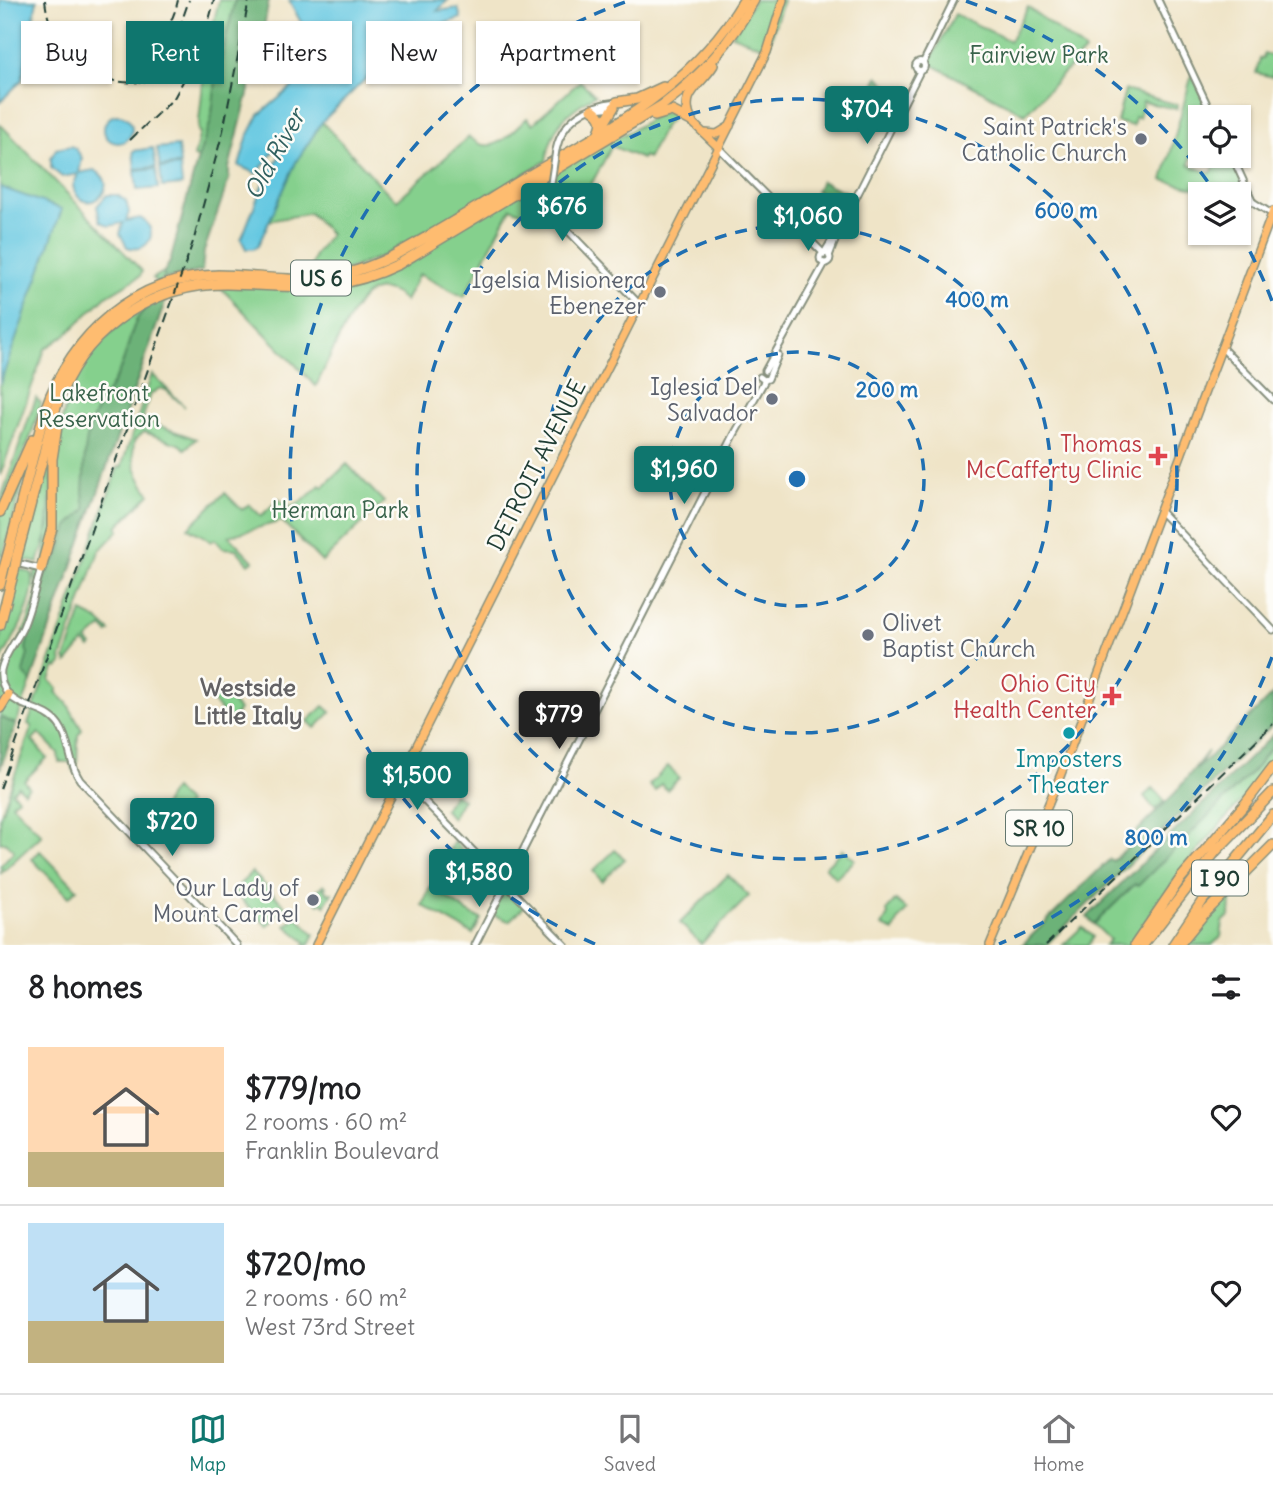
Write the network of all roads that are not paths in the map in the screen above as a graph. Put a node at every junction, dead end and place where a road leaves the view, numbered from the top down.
1 (743, 0) edge
2 (754, 0) edge
3 (783, 0) edge
4 (954, 0) edge
5 (1158, 0) edge
6 (724, 45) junction
7 (1185, 59) junction
8 (1194, 64) dead end
9 (615, 105) junction
10 (1207, 105) edge
11 (588, 110) junction
12 (691, 121) junction
13 (603, 125) junction
14 (730, 126) junction
15 (704, 133) junction
16 (597, 135) junction
17 (719, 148) junction
18 (591, 149) junction
19 (1237, 168) edge
20 (1273, 213) edge
21 (824, 257) junction
22 (640, 305) junction
23 (1221, 347) junction
24 (79, 360) junction
25 (1273, 400) edge
26 (45, 410) junction
27 (1160, 511) junction
28 (0, 512) edge
29 (9, 562) edge
30 (40, 569) junction
31 (0, 585) edge
32 (0, 625) edge
33 (1273, 630) edge
34 (9, 695) junction
35 (0, 708) edge
36 (1273, 767) edge
37 (400, 776) junction
38 (1273, 792) edge
39 (1273, 815) edge
40 (1273, 845) edge
41 (506, 884) junction
42 (237, 945) edge
43 (316, 945) edge
44 (475, 945) edge
45 (565, 945) edge
46 (990, 945) edge
47 (1135, 945) edge
48 (1143, 945) edge
49 (1173, 945) edge
50 (1179, 945) edge

1 - 9 highway
1 - 16 highway, US 6
2 - 6 highway, US 6
3 - 14 main road, DETROIT AVENUE
4 - 21 street
5 - 7 street
6 - 12 highway
6 - 18 highway, US 6
7 - 8 street
7 - 10 street
9 - 11 street
9 - 13 highway
11 - 13 highway
11 - 22 street, bridge
12 - 15 main road
12 - 18 highway
13 - 16 highway
14 - 15 main road
14 - 17 main road, DETROIT AVENUE
15 - 17 main road
16 - 26 highway, US 6
17 - 21 street
17 - 22 main road, DETROIT AVENUE
18 - 24 highway, US 6
19 - 20 street
20 - 23 main road, SR 10
21 - 41 street
22 - 37 main road, DETROIT AVENUE
23 - 25 street
23 - 27 main road, SR 10
24 - 29 highway, US 6
24 - 30 highway
26 - 28 highway
26 - 29 highway, US 6
27 - 33 street
27 - 46 main road, SR 10
29 - 30 street
29 - 31 highway, US 6
29 - 32 highway, US 6
30 - 34 street
34 - 35 highway
34 - 42 street
36 - 47 highway
37 - 41 street
37 - 43 main road, DETROIT AVENUE
38 - 48 highway, I 90
39 - 49 highway, I 90
40 - 50 highway
41 - 44 street
41 - 45 street

